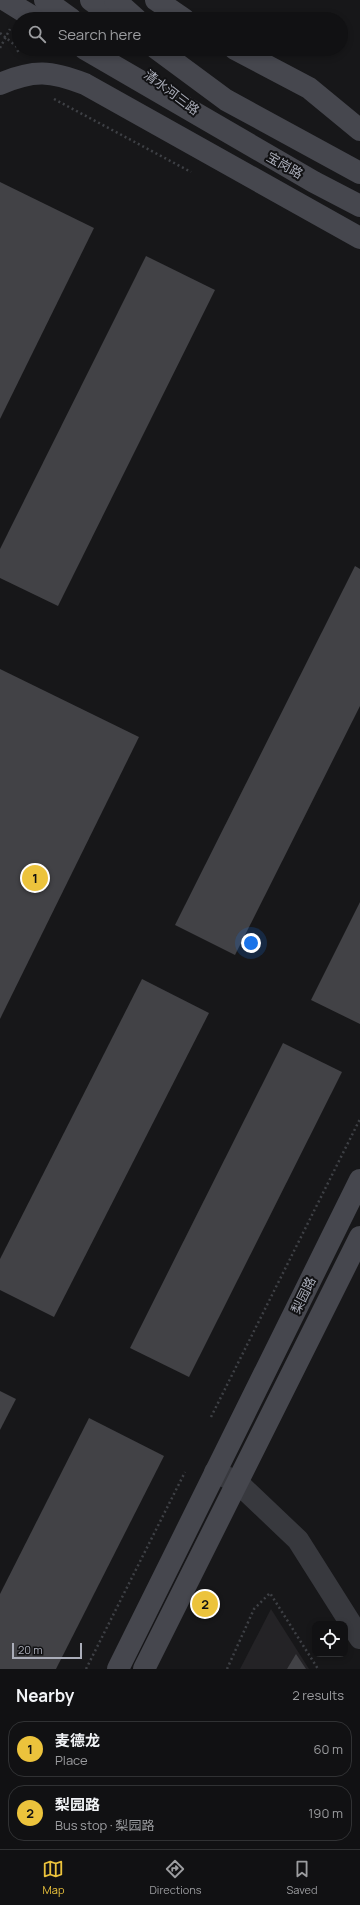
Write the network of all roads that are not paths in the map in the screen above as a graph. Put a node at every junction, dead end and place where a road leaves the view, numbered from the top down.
1 (5, 0) edge
2 (45, 0) edge
3 (91, 0) edge
4 (115, 0) edge
5 (156, 0) edge
6 (25, 12) edge
7 (61, 12) edge
8 (107, 12) edge
9 (128, 12) edge
10 (174, 12) edge
11 (98, 56) edge
12 (122, 56) edge
13 (166, 56) edge
14 (177, 56) edge
15 (248, 56) edge
16 (0, 84) edge
17 (226, 100) junction
18 (211, 122) junction
19 (360, 130) edge
20 (360, 173) edge
21 (360, 206) edge
22 (360, 238) edge
23 (360, 1180) edge
24 (360, 1237) edge
25 (215, 1472) junction
26 (237, 1482) junction
27 (360, 1638) edge
28 (118, 1669) edge
29 (144, 1669) edge

1 - 6 street
2 - 7 street
3 - 8 street
4 - 9 street
5 - 10 street
11 - 18 street
12 - 18 street, 清水河三路
13 - 17 street, 清水河三路
14 - 17 street
15 - 19 street
16 - 22 street
17 - 20 street
18 - 21 street, 宝岗路
23 - 25 street, 梨园路
24 - 26 street, 梨园路
25 - 26 street
25 - 28 street, 梨园路
26 - 27 street
26 - 29 street, 梨园路

